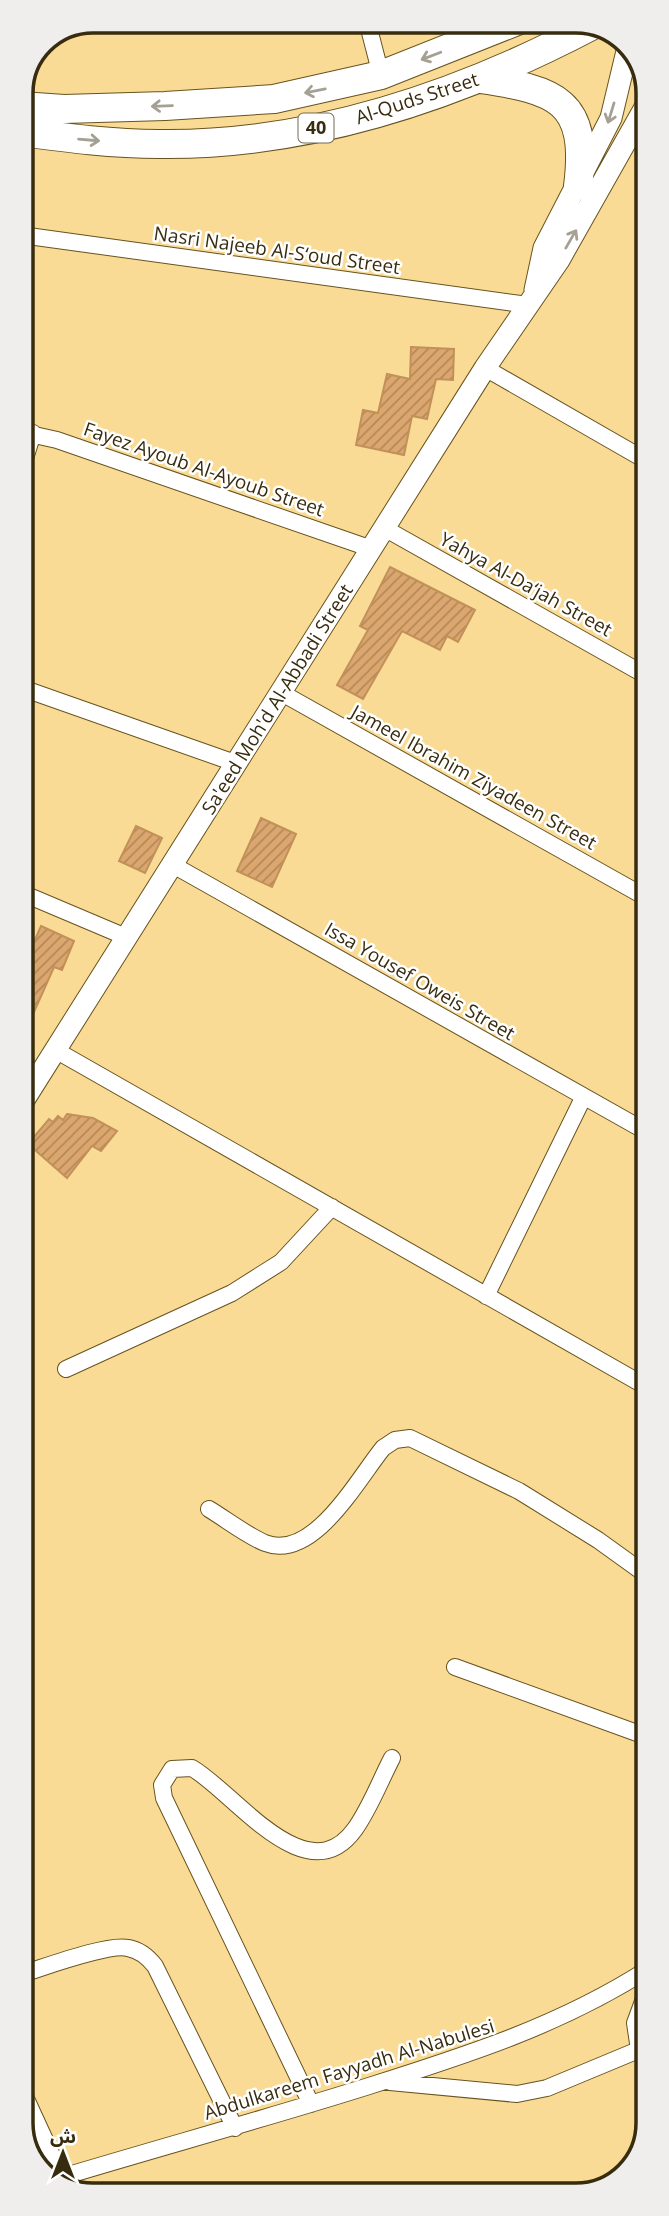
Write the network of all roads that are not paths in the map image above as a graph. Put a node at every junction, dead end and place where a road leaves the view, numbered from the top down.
1 (370, 33) edge
2 (487, 33) edge
3 (576, 33) edge
4 (625, 59) edge
5 (381, 75) junction
6 (480, 79) junction
7 (33, 93) edge
8 (230, 101) junction
9 (33, 107) edge
10 (64, 109) junction
11 (636, 124) edge
12 (33, 133) edge
13 (236, 140) junction
14 (578, 186) junction
15 (33, 237) edge
16 (531, 301) junction
17 (485, 368) junction
18 (33, 435) edge
19 (636, 455) edge
20 (384, 528) junction
21 (372, 549) junction
22 (636, 670) edge
23 (33, 692) edge
24 (281, 692) junction
25 (235, 763) junction
26 (173, 865) junction
27 (636, 892) edge
28 (33, 898) edge
29 (126, 937) junction
30 (57, 1051) junction
31 (33, 1087) edge
32 (583, 1098) junction
33 (636, 1126) edge
34 (332, 1207) junction
35 (486, 1296) junction
36 (66, 1370) dead end
37 (636, 1380) edge
38 (209, 1509) dead end
39 (636, 1567) edge
40 (454, 1667) dead end
41 (636, 1733) edge
42 (392, 1758) dead end
43 (33, 1971) edge
44 (636, 1976) edge
45 (636, 2051) edge
46 (384, 2081) junction
47 (311, 2104) junction
48 (33, 2118) edge
49 (235, 2128) junction
50 (52, 2166) edge
51 (65, 2176) edge

1 - 5 street
2 -> 5 highway, Al-Quds Street / 40
3 - 6 highway, Al-Quds Street / 40
4 -> 14 street, Sa'eed Moh'd Al-Abbadi Street
5 -> 8 highway, Al-Quds Street / 40
6 - 13 highway, Al-Quds Street / 40
6 - 14 highway
7 - 10 highway
8 -> 10 highway, Al-Quds Street / 40
8 - 13 highway
9 - 10 highway, Al-Quds Street / 40
16 -> 11 street, Sa'eed Moh'd Al-Abbadi Street
12 -> 13 highway, Al-Quds Street / 40
14 - 16 street, Sa'eed Moh'd Al-Abbadi Street
15 - 16 street, Nasri Najeeb Al-S‘oud Street
16 - 17 street, Sa'eed Moh'd Al-Abbadi Street
17 - 19 street
17 - 20 street, Sa'eed Moh'd Al-Abbadi Street
18 - 21 street, Fayez Ayoub Al-Ayoub Street
20 - 21 street, Sa'eed Moh'd Al-Abbadi Street
20 - 22 street, Yahya Al-Da‘jah Street
21 - 24 street, Sa'eed Moh'd Al-Abbadi Street
23 - 25 street
24 - 25 street, Sa'eed Moh'd Al-Abbadi Street
24 - 27 street, Jameel Ibrahim Ziyadeen Street
25 - 26 street, Sa'eed Moh'd Al-Abbadi Street
26 - 29 street, Sa'eed Moh'd Al-Abbadi Street
26 - 32 street, Issa Yousef Oweis Street
28 - 29 street
29 - 30 street, Sa'eed Moh'd Al-Abbadi Street
30 - 31 street, Sa'eed Moh'd Al-Abbadi Street
30 - 34 street
32 - 33 street, Issa Yousef Oweis Street
32 - 35 street
34 - 35 street
34 - 36 street
35 - 37 street
38 - 39 street
40 - 41 street
42 - 47 street
43 - 49 street
44 - 46 street, Abdulkareem Fayyadh Al-Nabulesi
45 - 46 street
46 - 47 street, Abdulkareem Fayyadh Al-Nabulesi
47 - 49 street, Abdulkareem Fayyadh Al-Nabulesi
48 - 50 street
49 - 51 street, Abdulkareem Fayyadh Al-Nabulesi

